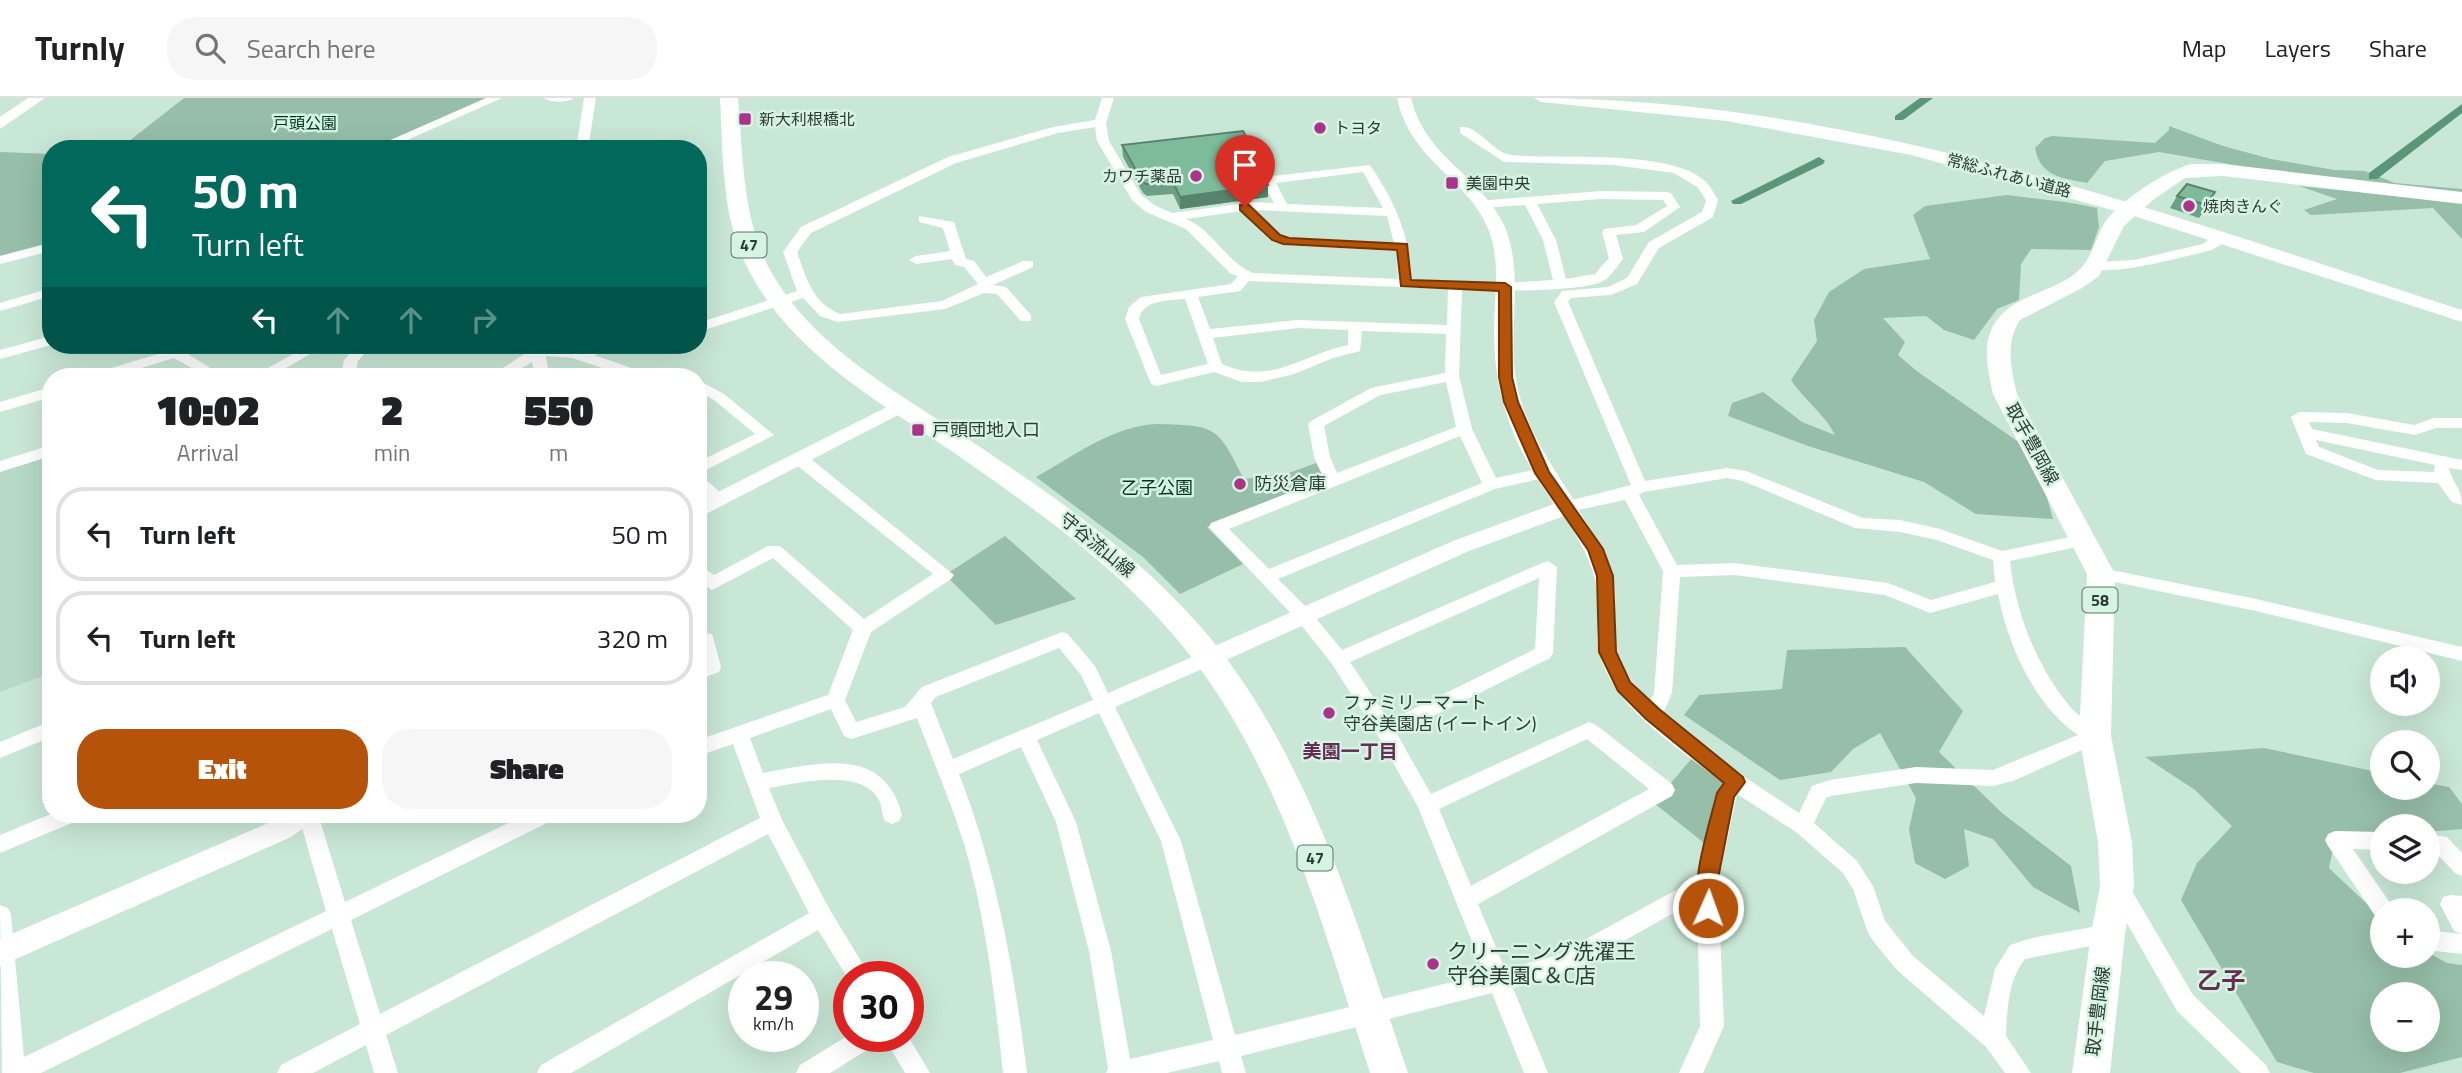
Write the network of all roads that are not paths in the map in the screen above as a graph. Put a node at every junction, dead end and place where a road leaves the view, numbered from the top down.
1 (38, 98) edge
2 (496, 98) edge
3 (550, 98) edge
4 (568, 98) edge
5 (590, 98) edge
6 (729, 98) edge
7 (1108, 98) edge
8 (1404, 98) edge
9 (1541, 98) edge
10 (1100, 123) junction
11 (0, 124) edge
12 (1464, 130) dead end
13 (397, 140) edge
14 (583, 140) edge
15 (2462, 198) edge
16 (1528, 201) junction
17 (1482, 204) junction
18 (1245, 207) junction
19 (1282, 207) junction
20 (2130, 209) junction
21 (1393, 212) junction
22 (1171, 218) junction
23 (924, 219) dead end
24 (2217, 237) junction
25 (1403, 247) junction
26 (42, 249) edge
27 (958, 254) junction
28 (0, 260) edge
29 (916, 260) dead end
30 (1028, 264) dead end
31 (2094, 266) junction
32 (1246, 275) junction
33 (1405, 283) junction
34 (1560, 284) junction
35 (1455, 285) junction
36 (983, 287) junction
37 (1505, 287) junction
38 (805, 293) junction
39 (1190, 293) junction
40 (42, 295) edge
41 (781, 302) junction
42 (0, 307) edge
43 (2462, 316) edge
44 (1026, 318) dead end
45 (707, 324) edge
46 (1355, 326) junction
47 (1454, 330) junction
48 (1206, 334) junction
49 (42, 343) edge
50 (161, 354) edge
51 (183, 354) edge
52 (301, 354) edge
53 (535, 354) edge
54 (564, 354) edge
55 (582, 354) edge
56 (0, 355) edge
57 (577, 355) junction
58 (122, 368) edge
59 (204, 368) edge
60 (276, 368) edge
61 (511, 368) edge
62 (617, 368) edge
63 (1216, 368) junction
64 (1452, 376) junction
65 (707, 390) edge
66 (42, 395) edge
67 (901, 406) junction
68 (0, 407) edge
69 (2462, 424) edge
70 (1464, 429) junction
71 (2305, 433) junction
72 (42, 453) edge
73 (800, 458) junction
74 (707, 464) edge
75 (2462, 466) edge
76 (0, 467) edge
77 (2441, 469) junction
78 (1542, 473) junction
79 (1333, 481) junction
80 (1491, 485) junction
81 (1635, 490) junction
82 (707, 491) edge
83 (2462, 499) edge
84 (718, 501) junction
85 (707, 506) edge
86 (1567, 507) junction
87 (2085, 540) junction
88 (2001, 557) junction
89 (1672, 571) junction
90 (2101, 574) junction
91 (1269, 576) junction
92 (707, 579) edge
93 (2003, 586) junction
94 (1304, 616) junction
95 (863, 628) junction
96 (707, 644) edge
97 (2462, 653) edge
98 (1209, 658) junction
99 (1339, 659) junction
100 (707, 669) edge
101 (836, 700) junction
102 (921, 701) junction
103 (1104, 703) junction
104 (1653, 714) junction
105 (1385, 731) junction
106 (42, 733) edge
107 (739, 735) junction
108 (2095, 736) junction
109 (1026, 737) junction
110 (707, 745) edge
111 (0, 750) edge
112 (946, 771) junction
113 (757, 782) junction
114 (1736, 782) junction
115 (1427, 805) junction
116 (892, 815) dead end
117 (772, 822) junction
118 (50, 823) edge
119 (292, 823) edge
120 (309, 823) edge
121 (528, 823) edge
122 (1803, 826) junction
123 (2370, 841) edge
124 (2440, 843) edge
125 (0, 844) edge
126 (2462, 867) edge
127 (1707, 884) junction
128 (2117, 886) junction
129 (2376, 898) edge
130 (1467, 899) junction
131 (2462, 905) edge
132 (0, 915) edge
133 (341, 916) junction
134 (822, 917) junction
135 (2462, 924) edge
136 (2108, 934) junction
137 (2440, 941) edge
138 (2462, 944) edge
139 (2, 952) edge
140 (850, 961) edge
141 (1499, 982) junction
142 (1369, 1015) junction
143 (373, 1030) junction
144 (1994, 1039) junction
145 (1227, 1049) junction
146 (843, 1052) edge
147 (905, 1052) edge
148 (1119, 1072) edge
149 (15, 1073) edge
150 (289, 1073) edge
151 (386, 1073) edge
152 (549, 1073) edge
153 (808, 1073) edge
154 (918, 1073) edge
155 (1015, 1073) edge
156 (1234, 1073) edge
157 (1389, 1073) edge
158 (1536, 1073) edge
159 (1691, 1073) edge
160 (2019, 1073) edge
161 (2091, 1073) edge
162 (2258, 1073) edge

1 - 11 street
2 - 13 street
3 - 4 street
5 - 14 street
6 - 41 main road, 守谷流山線 / 47
7 - 10 street
8 - 17 street
9 - 20 street, 常総ふれあい道路
10 - 22 street
10 - 38 street
12 - 81 street
15 - 20 main road, 取手豊岡線 / 58
16 - 17 street
16 - 34 street
16 - 34 street
17 - 37 street
18 - 19 street
18 - 22 street
18 - 25 street
19 - 21 street
19 - 21 street
20 - 24 street, 常総ふれあい道路
20 - 31 main road, 取手豊岡線 / 58
21 - 25 street
22 - 32 street
23 - 27 street
24 - 31 street
24 - 43 street, 常総ふれあい道路
25 - 33 street
26 - 28 street
27 - 29 street
27 - 36 street
30 - 36 street
31 - 87 main road, 取手豊岡線 / 58
32 - 33 street
32 - 39 street
33 - 35 street
34 - 37 street
35 - 37 street
35 - 47 street
36 - 38 street
36 - 44 street
37 - 78 street
38 - 41 street
39 - 48 street
39 - 63 street
40 - 42 street
41 - 45 street
41 - 67 main road, 守谷流山線 / 47
46 - 47 street
46 - 48 street
46 - 63 street
47 - 64 street
48 - 63 street
49 - 56 street
50 - 58 street
51 - 59 street
52 - 60 street
53 - 61 street
54 - 57 street
55 - 57 street
57 - 62 street
64 - 70 street
64 - 79 street
65 - 74 street
66 - 68 street
67 - 73 street
67 - 98 main road, 守谷流山線 / 47
69 - 71 street
70 - 79 street
70 - 80 street
71 - 77 street
71 - 77 street
72 - 76 street
73 - 84 street
73 - 95 street
75 - 77 street
77 - 83 street
78 - 80 street
78 - 86 street
79 - 91 street
80 - 91 street
81 - 86 street
81 - 88 street
81 - 89 street
82 - 84 street
84 - 85 street
86 - 94 street
86 - 104 street
87 - 88 street
87 - 90 main road, 取手豊岡線 / 58
88 - 93 street
89 - 93 street
89 - 104 street
90 - 97 street
90 - 108 main road, 取手豊岡線 / 58
91 - 94 street
92 - 95 street
93 - 108 street
94 - 98 street
94 - 99 street
95 - 101 street
96 - 100 street
98 - 103 street
98 - 142 main road, 守谷流山線 / 47
99 - 105 street
99 - 105 street
101 - 102 street
101 - 107 street
102 - 103 street
102 - 112 street
103 - 109 street
103 - 145 street
104 - 114 street
105 - 115 street
106 - 111 street
107 - 110 street
107 - 113 street
108 - 122 street
108 - 128 main road, 取手豊岡線 / 58
109 - 112 street
109 - 148 street
112 - 155 street
113 - 116 street
113 - 117 street
114 - 122 street
114 - 127 street
115 - 130 street
115 - 130 street
117 - 134 street
117 - 143 street
118 - 125 street
119 - 139 street
120 - 133 street
121 - 133 street
122 - 144 street
123 - 129 street
124 - 126 street
127 - 141 street
127 - 159 street
128 - 136 main road, 取手豊岡線 / 58
128 - 162 street
130 - 141 street
131 - 135 street
132 - 139 street
133 - 143 street
133 - 149 street
134 - 140 street
134 - 152 street
136 - 144 street
136 - 161 main road, 取手豊岡線 / 58
137 - 138 street
139 - 149 street
141 - 142 street
141 - 158 street
142 - 145 street
142 - 157 main road, 守谷流山線 / 47
143 - 150 street
143 - 151 street
144 - 160 street
145 - 148 street
145 - 156 street
146 - 153 street
147 - 154 street

